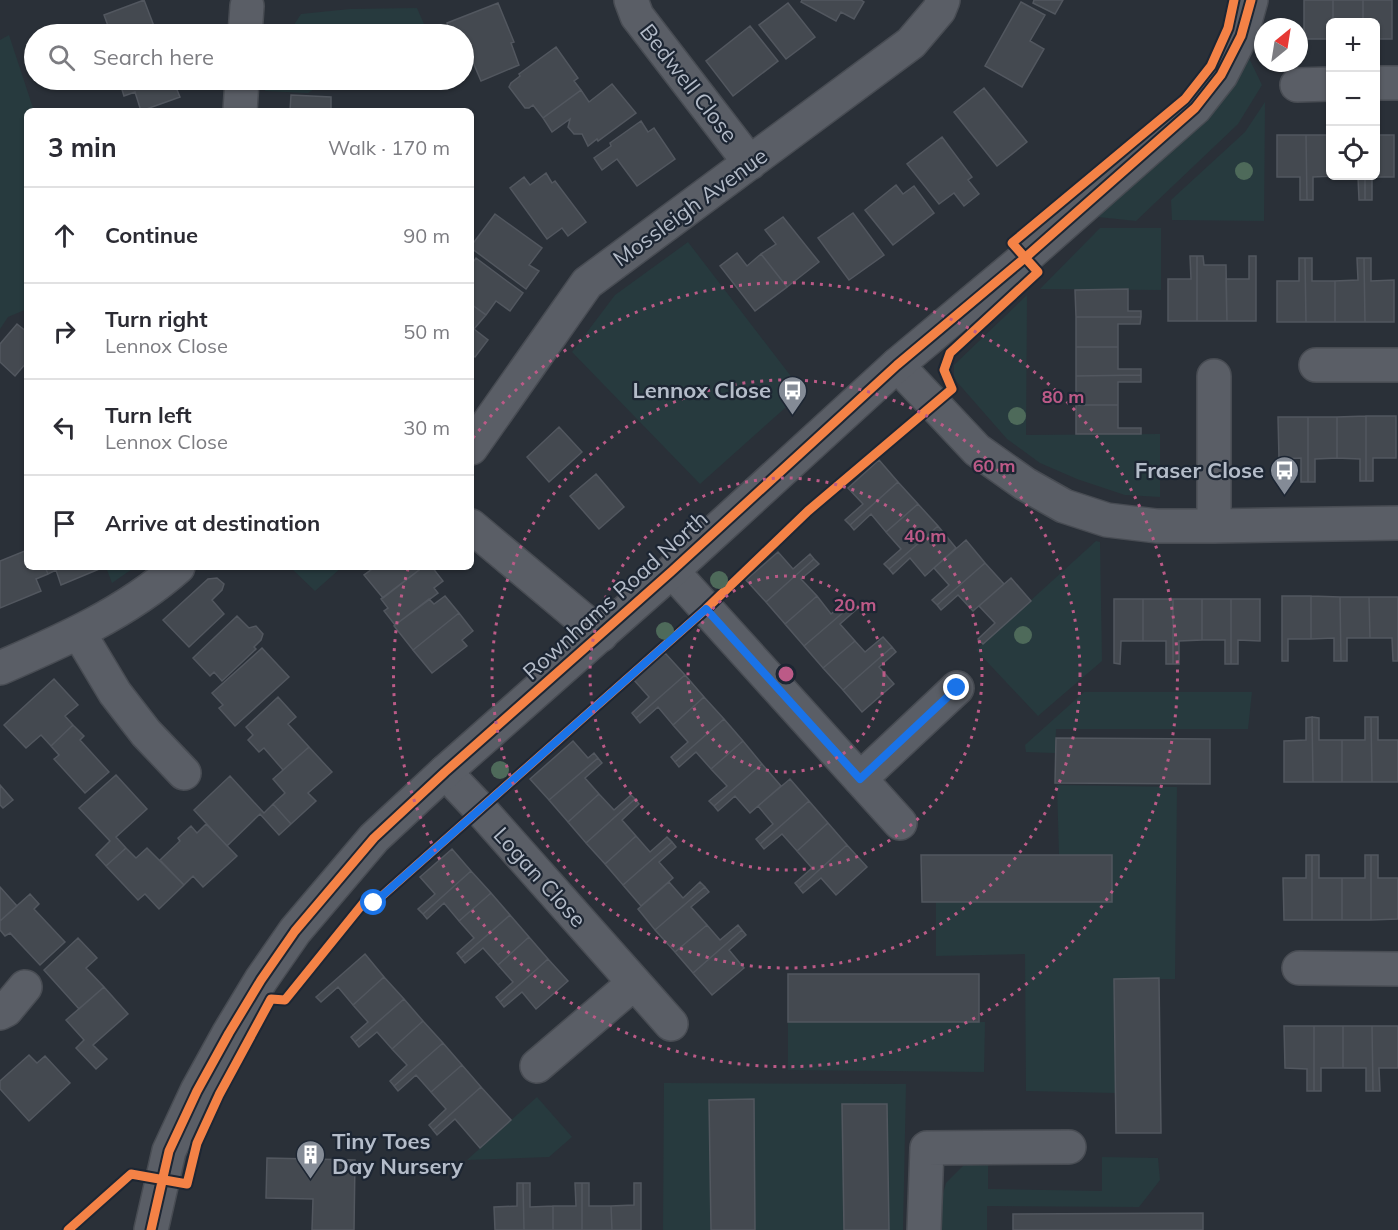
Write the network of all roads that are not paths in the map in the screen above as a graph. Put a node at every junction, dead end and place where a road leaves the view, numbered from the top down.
1 (631, 0) edge
2 (943, 0) edge
3 (1251, 0) edge
4 (1380, 83) edge
5 (1398, 83) edge
6 (1326, 84) edge
7 (1297, 85) dead end
8 (241, 90) edge
9 (240, 108) edge
10 (750, 163) junction
11 (897, 365) junction
12 (1316, 365) dead end
13 (1398, 365) edge
14 (1214, 376) dead end
15 (474, 444) edge
16 (1398, 523) edge
17 (1214, 526) junction
18 (474, 529) edge
19 (173, 570) edge
20 (672, 571) junction
21 (79, 633) junction
22 (601, 635) junction
23 (0, 668) edge
24 (957, 688) dead end
25 (445, 772) junction
26 (184, 773) dead end
27 (860, 779) junction
28 (900, 824) dead end
29 (1299, 968) dead end
30 (1398, 969) edge
31 (634, 983) junction
32 (25, 987) dead end
33 (0, 1013) edge
34 (671, 1024) dead end
35 (537, 1066) dead end
36 (1069, 1147) dead end
37 (151, 1230) edge
38 (924, 1230) edge

1 - 10 street, Bedwell Close
2 - 10 street, Mossleigh Avenue
3 - 11 street, Rownhams Road North
4 - 5 street
6 - 7 street
8 - 9 street
10 - 15 street, Mossleigh Avenue
11 - 17 street
11 - 20 street, Rownhams Road North
12 - 13 street
14 - 17 street
16 - 17 street
18 - 22 street
19 - 21 street
20 - 22 street, Rownhams Road North
20 - 27 street
21 - 23 street
21 - 26 street
22 - 25 street, Rownhams Road North
24 - 27 street
25 - 31 street, Logan Close
25 - 37 street, Rownhams Road North
27 - 28 street
29 - 30 street
31 - 34 street, Logan Close
31 - 35 street
32 - 33 street
36 - 38 street

